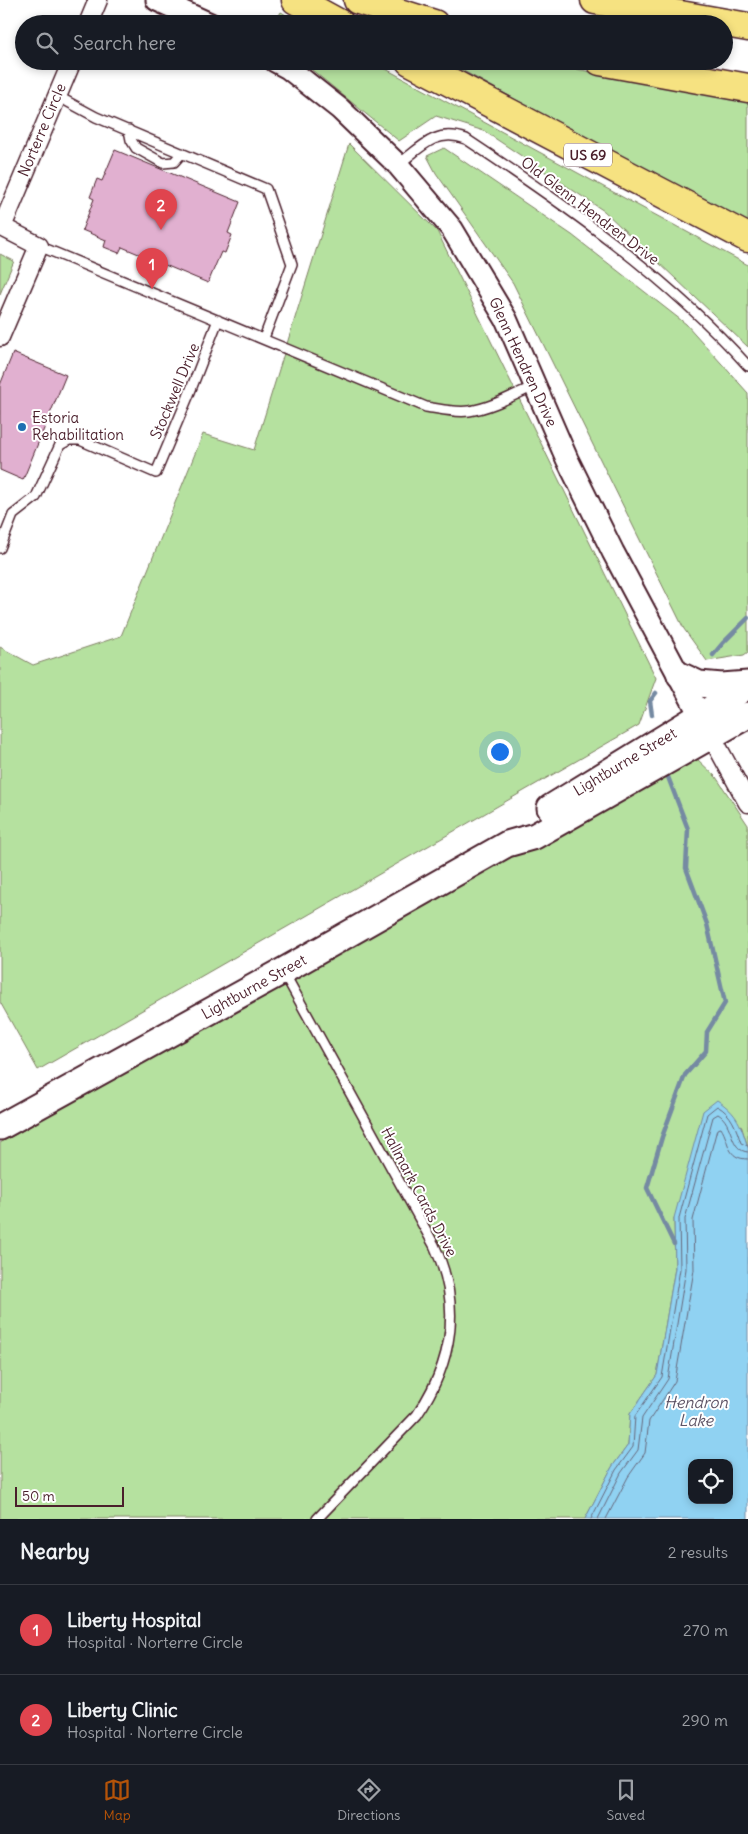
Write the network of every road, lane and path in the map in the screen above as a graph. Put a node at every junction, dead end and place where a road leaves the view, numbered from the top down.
1 (98, 0) edge
2 (157, 0) edge
3 (296, 0) edge
4 (358, 0) edge
5 (595, 0) edge
6 (92, 15) edge
7 (190, 15) edge
8 (324, 15) edge
9 (406, 15) edge
10 (682, 15) edge
11 (68, 70) edge
12 (291, 70) edge
13 (427, 70) edge
14 (649, 70) edge
15 (748, 88) edge
16 (57, 96) junction
17 (129, 130) junction
18 (182, 153) junction
19 (398, 165) junction
20 (1, 226) edge
21 (748, 238) edge
22 (39, 246) junction
23 (218, 320) junction
24 (0, 337) edge
25 (264, 338) junction
26 (748, 366) edge
27 (535, 386) junction
28 (0, 548) edge
29 (680, 675) junction
30 (748, 685) edge
31 (748, 715) edge
32 (706, 726) junction
33 (748, 803) edge
34 (283, 971) junction
35 (0, 1127) edge
36 (316, 1519) edge

1 - 6 street
2 - 7 street
3 - 8 highway
4 - 9 highway
5 - 10 highway
11 - 16 street, Norterre Circle
12 - 19 street, Glenn Hendren Drive
13 - 21 highway, US 69
14 - 15 highway
16 - 17 lane
16 - 20 street, Norterre Circle
17 - 18 lane
17 - 18 lane
18 - 25 lane
19 - 26 lane, Old Glenn Hendren Drive
19 - 27 street, Glenn Hendren Drive
20 - 22 street, Norterre Circle
22 - 23 lane
22 - 24 street
23 - 25 lane
23 - 28 lane, Stockwell Drive
25 - 27 lane
27 - 29 street, Glenn Hendren Drive
29 - 30 main road
29 - 32 street, Glenn Hendren Drive
30 - 32 main road, Lightburne Street
31 - 32 main road, Lightburne Street
32 - 33 street
32 - 34 main road, Lightburne Street
34 - 35 main road, Lightburne Street
34 - 36 lane, Hallmark Cards Drive

